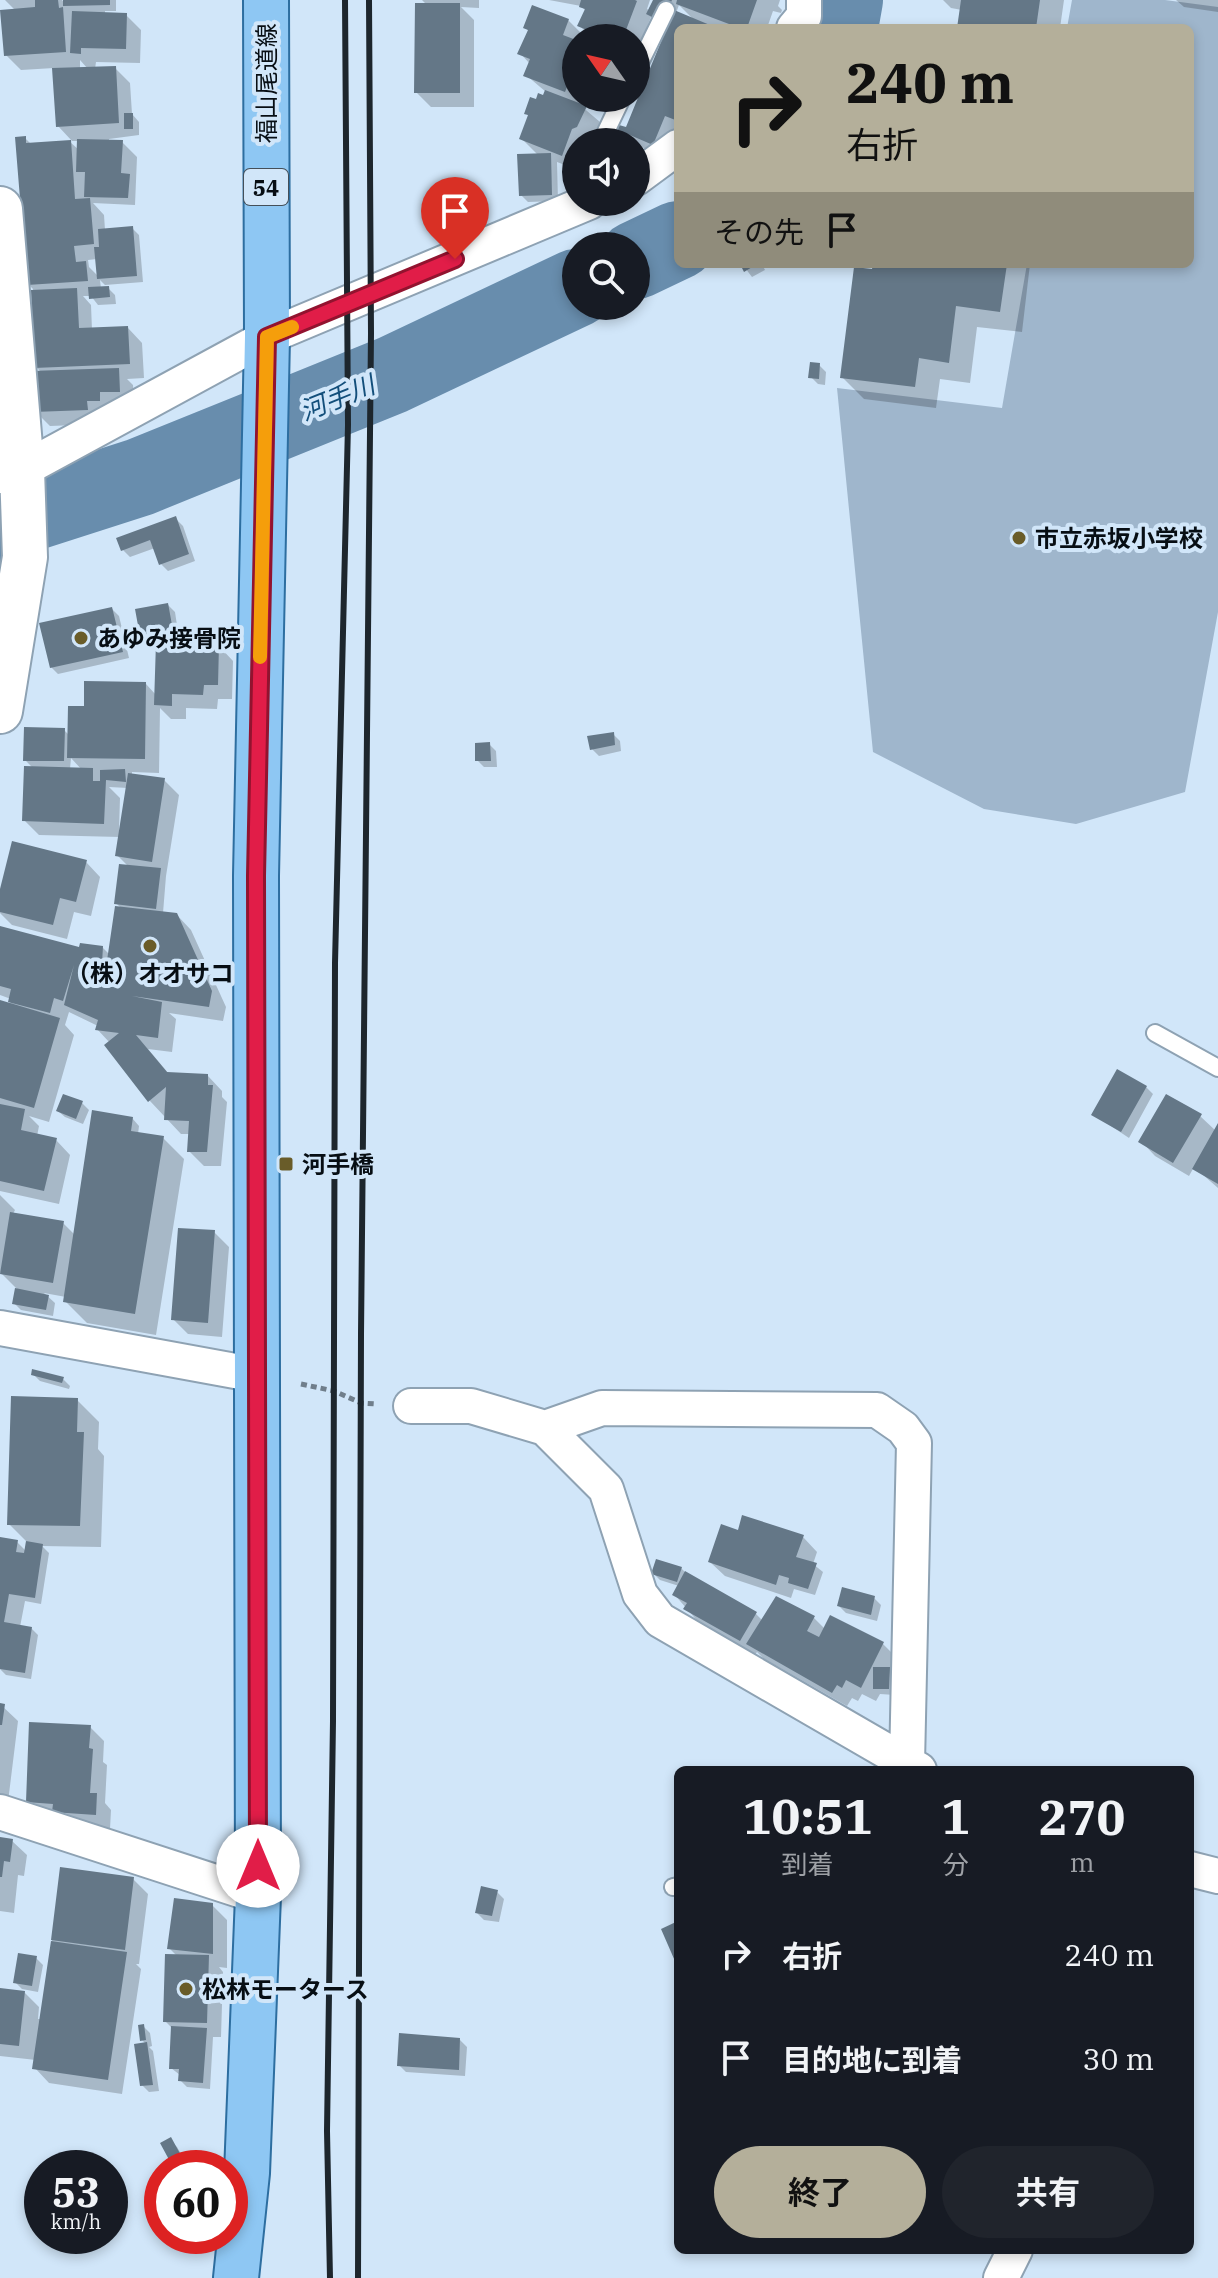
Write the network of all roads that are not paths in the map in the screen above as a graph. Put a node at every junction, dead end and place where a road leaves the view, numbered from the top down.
1 (266, 0) edge
2 (804, 0) edge
3 (666, 10) dead end
4 (797, 24) edge
5 (650, 43) edge
6 (674, 150) edge
7 (650, 168) edge
8 (0, 209) edge
9 (562, 209) edge
10 (266, 356) junction
11 (15, 478) edge
12 (0, 711) edge
13 (1155, 1033) dead end
14 (1218, 1068) edge
15 (0, 1328) edge
16 (257, 1375) junction
17 (411, 1406) dead end
18 (545, 1428) junction
19 (911, 1766) edge
20 (913, 1766) edge
21 (0, 1812) edge
22 (258, 1896) junction
23 (1013, 2254) edge
24 (236, 2278) edge
25 (1001, 2278) edge

1 - 10 main road, 福山尾道線 / 54
2 - 4 street
3 - 5 lane
6 - 7 street
8 - 11 main road
9 - 10 street
10 - 11 street
10 - 16 main road, 福山尾道線 / 54
11 - 12 main road
13 - 14 lane
15 - 16 street
16 - 22 main road, 福山尾道線 / 54
17 - 18 street
18 - 19 street
18 - 20 street
21 - 22 street
22 - 24 main road, 福山尾道線 / 54
23 - 25 street

